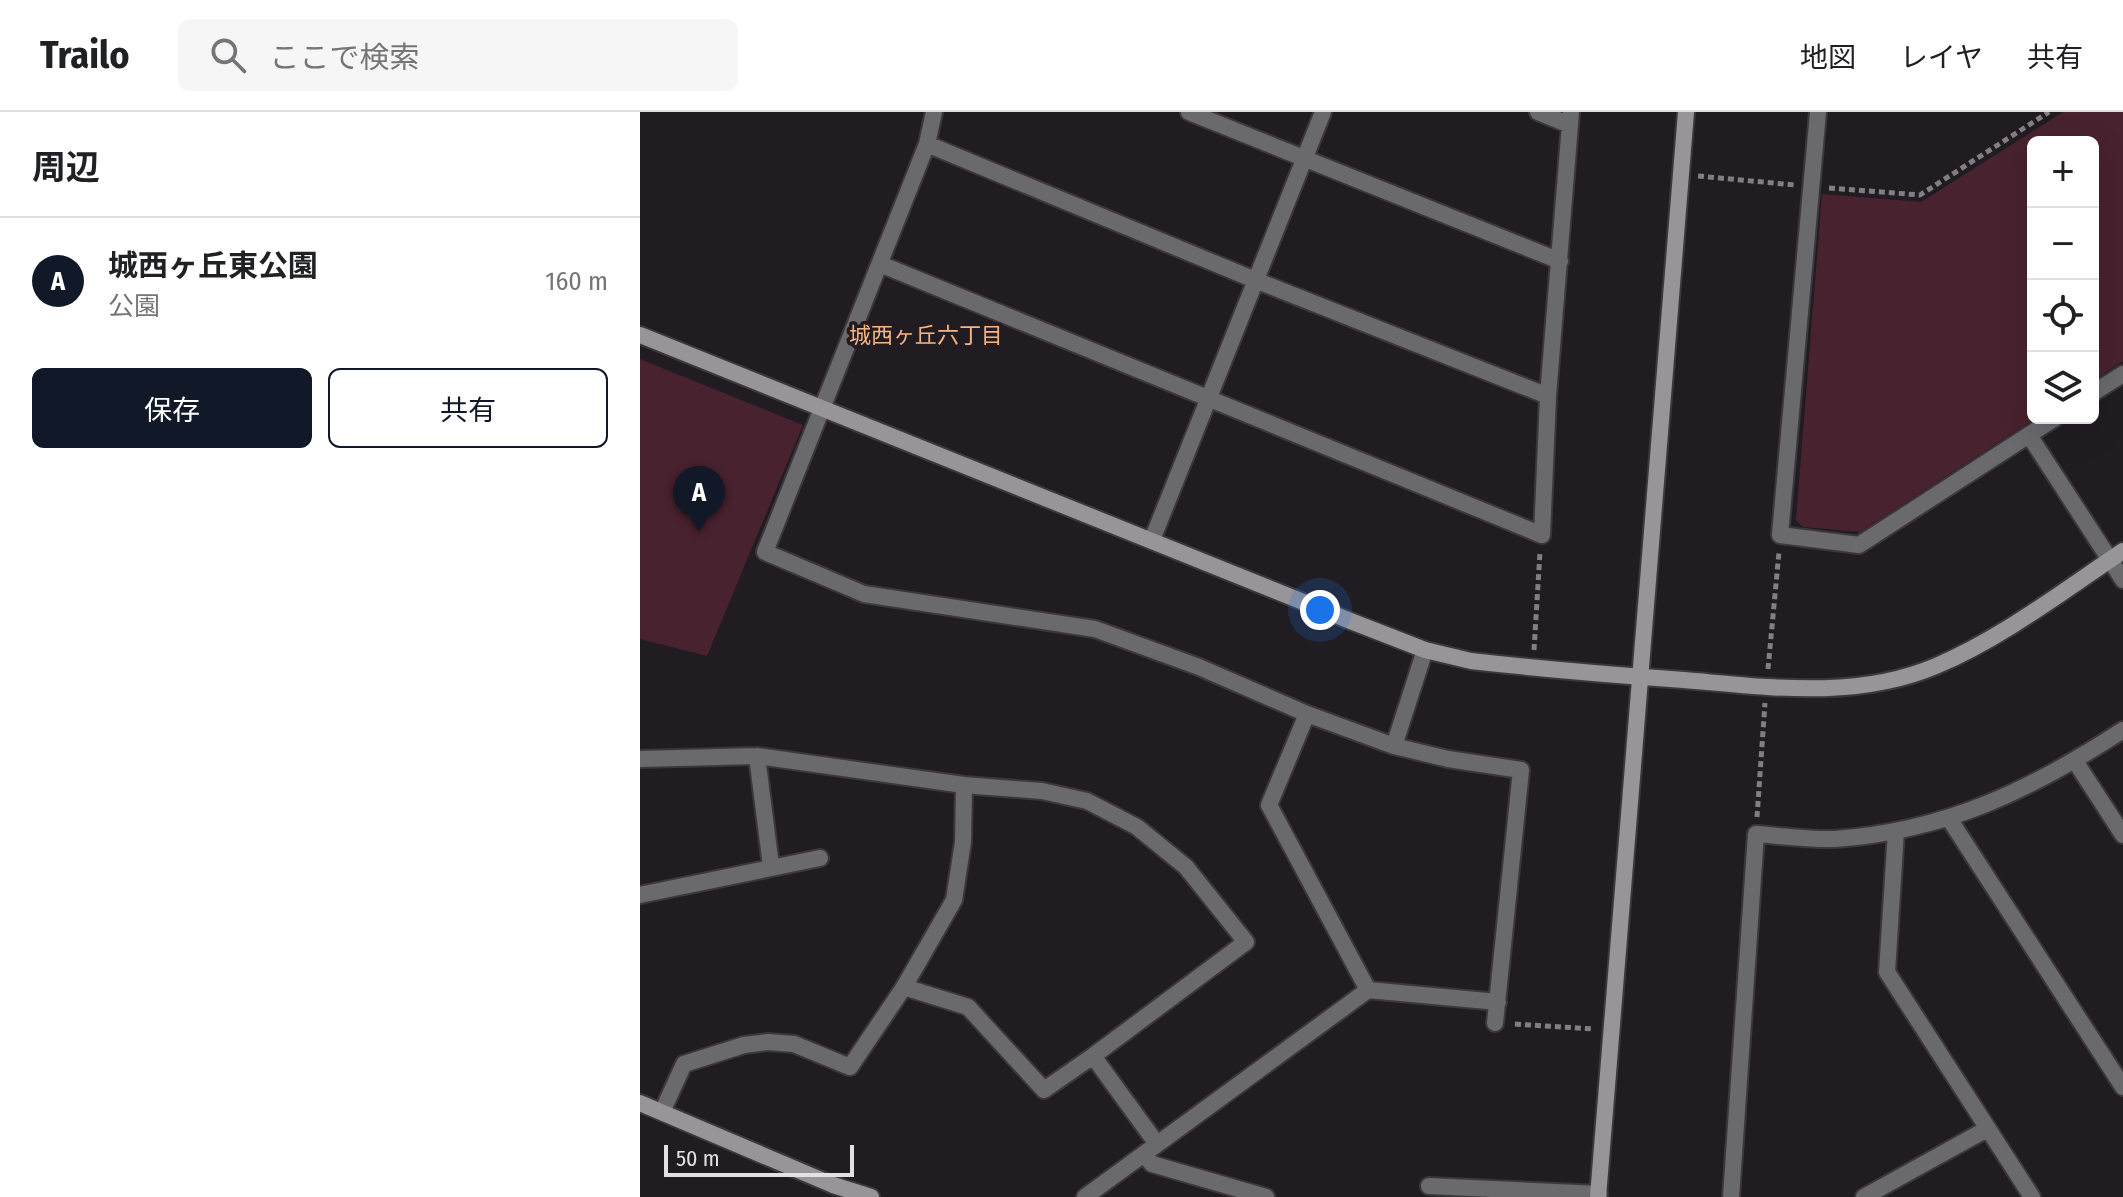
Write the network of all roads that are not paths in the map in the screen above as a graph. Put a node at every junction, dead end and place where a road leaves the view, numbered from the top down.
1 (934, 112) edge
2 (1189, 112) edge
3 (1323, 112) edge
4 (1538, 112) edge
5 (1686, 112) edge
6 (1818, 112) edge
7 (1570, 118) edge
8 (927, 144) junction
9 (1305, 159) junction
10 (1560, 261) junction
11 (880, 264) junction
12 (1255, 280) junction
13 (640, 335) edge
14 (2123, 374) edge
15 (2099, 389) edge
16 (1548, 396) junction
17 (1208, 400) junction
18 (824, 408) junction
19 (2046, 424) edge
20 (2029, 435) junction
21 (1152, 540) junction
22 (2116, 556) edge
23 (2123, 580) edge
24 (1425, 650) junction
25 (1640, 677) junction
26 (1307, 714) junction
27 (2123, 730) edge
28 (1394, 746) junction
29 (757, 756) junction
30 (640, 759) edge
31 (2075, 761) junction
32 (964, 785) junction
33 (1950, 820) junction
34 (1896, 831) junction
35 (2123, 835) edge
36 (820, 858) dead end
37 (771, 866) junction
38 (640, 895) edge
39 (904, 987) junction
40 (1368, 990) junction
41 (1498, 1002) junction
42 (1495, 1023) road end
43 (1093, 1056) junction
44 (2123, 1087) edge
45 (640, 1103) edge
46 (662, 1112) junction
47 (1987, 1129) junction
48 (1150, 1149) junction
49 (1429, 1186) dead end
50 (1483, 1193) edge
51 (1598, 1196) edge
52 (871, 1197) edge
53 (1085, 1197) edge
54 (1266, 1197) edge
55 (1731, 1197) edge
56 (1864, 1197) edge
57 (2032, 1197) edge

1 - 8 street
2 - 9 street
3 - 9 street
4 - 7 street
5 - 25 street
6 - 20 street
7 - 10 street
8 - 11 street
8 - 12 street
9 - 10 street
9 - 12 street
10 - 16 street
11 - 17 street
11 - 18 street
12 - 16 street
12 - 17 street
13 - 18 street
14 - 15 street
16 - 17 street
17 - 21 street
18 - 21 street
18 - 26 street
19 - 20 street
20 - 22 street
21 - 24 street
22 - 23 street
22 - 25 street
24 - 25 street
24 - 28 street
25 - 51 street
26 - 28 street
26 - 40 street
27 - 31 street
28 - 41 street
29 - 30 street
29 - 32 street
29 - 37 street
31 - 33 street
31 - 35 street
32 - 39 street
32 - 43 street
33 - 34 street
33 - 44 street
34 - 47 street
34 - 55 street
36 - 37 street
37 - 38 street
39 - 43 street
39 - 46 street
40 - 41 street
40 - 48 street
41 - 42 street
43 - 48 street
45 - 46 street
46 - 52 street
47 - 56 street
47 - 57 street
48 - 53 street
48 - 54 street
49 - 50 street
50 - 51 street

